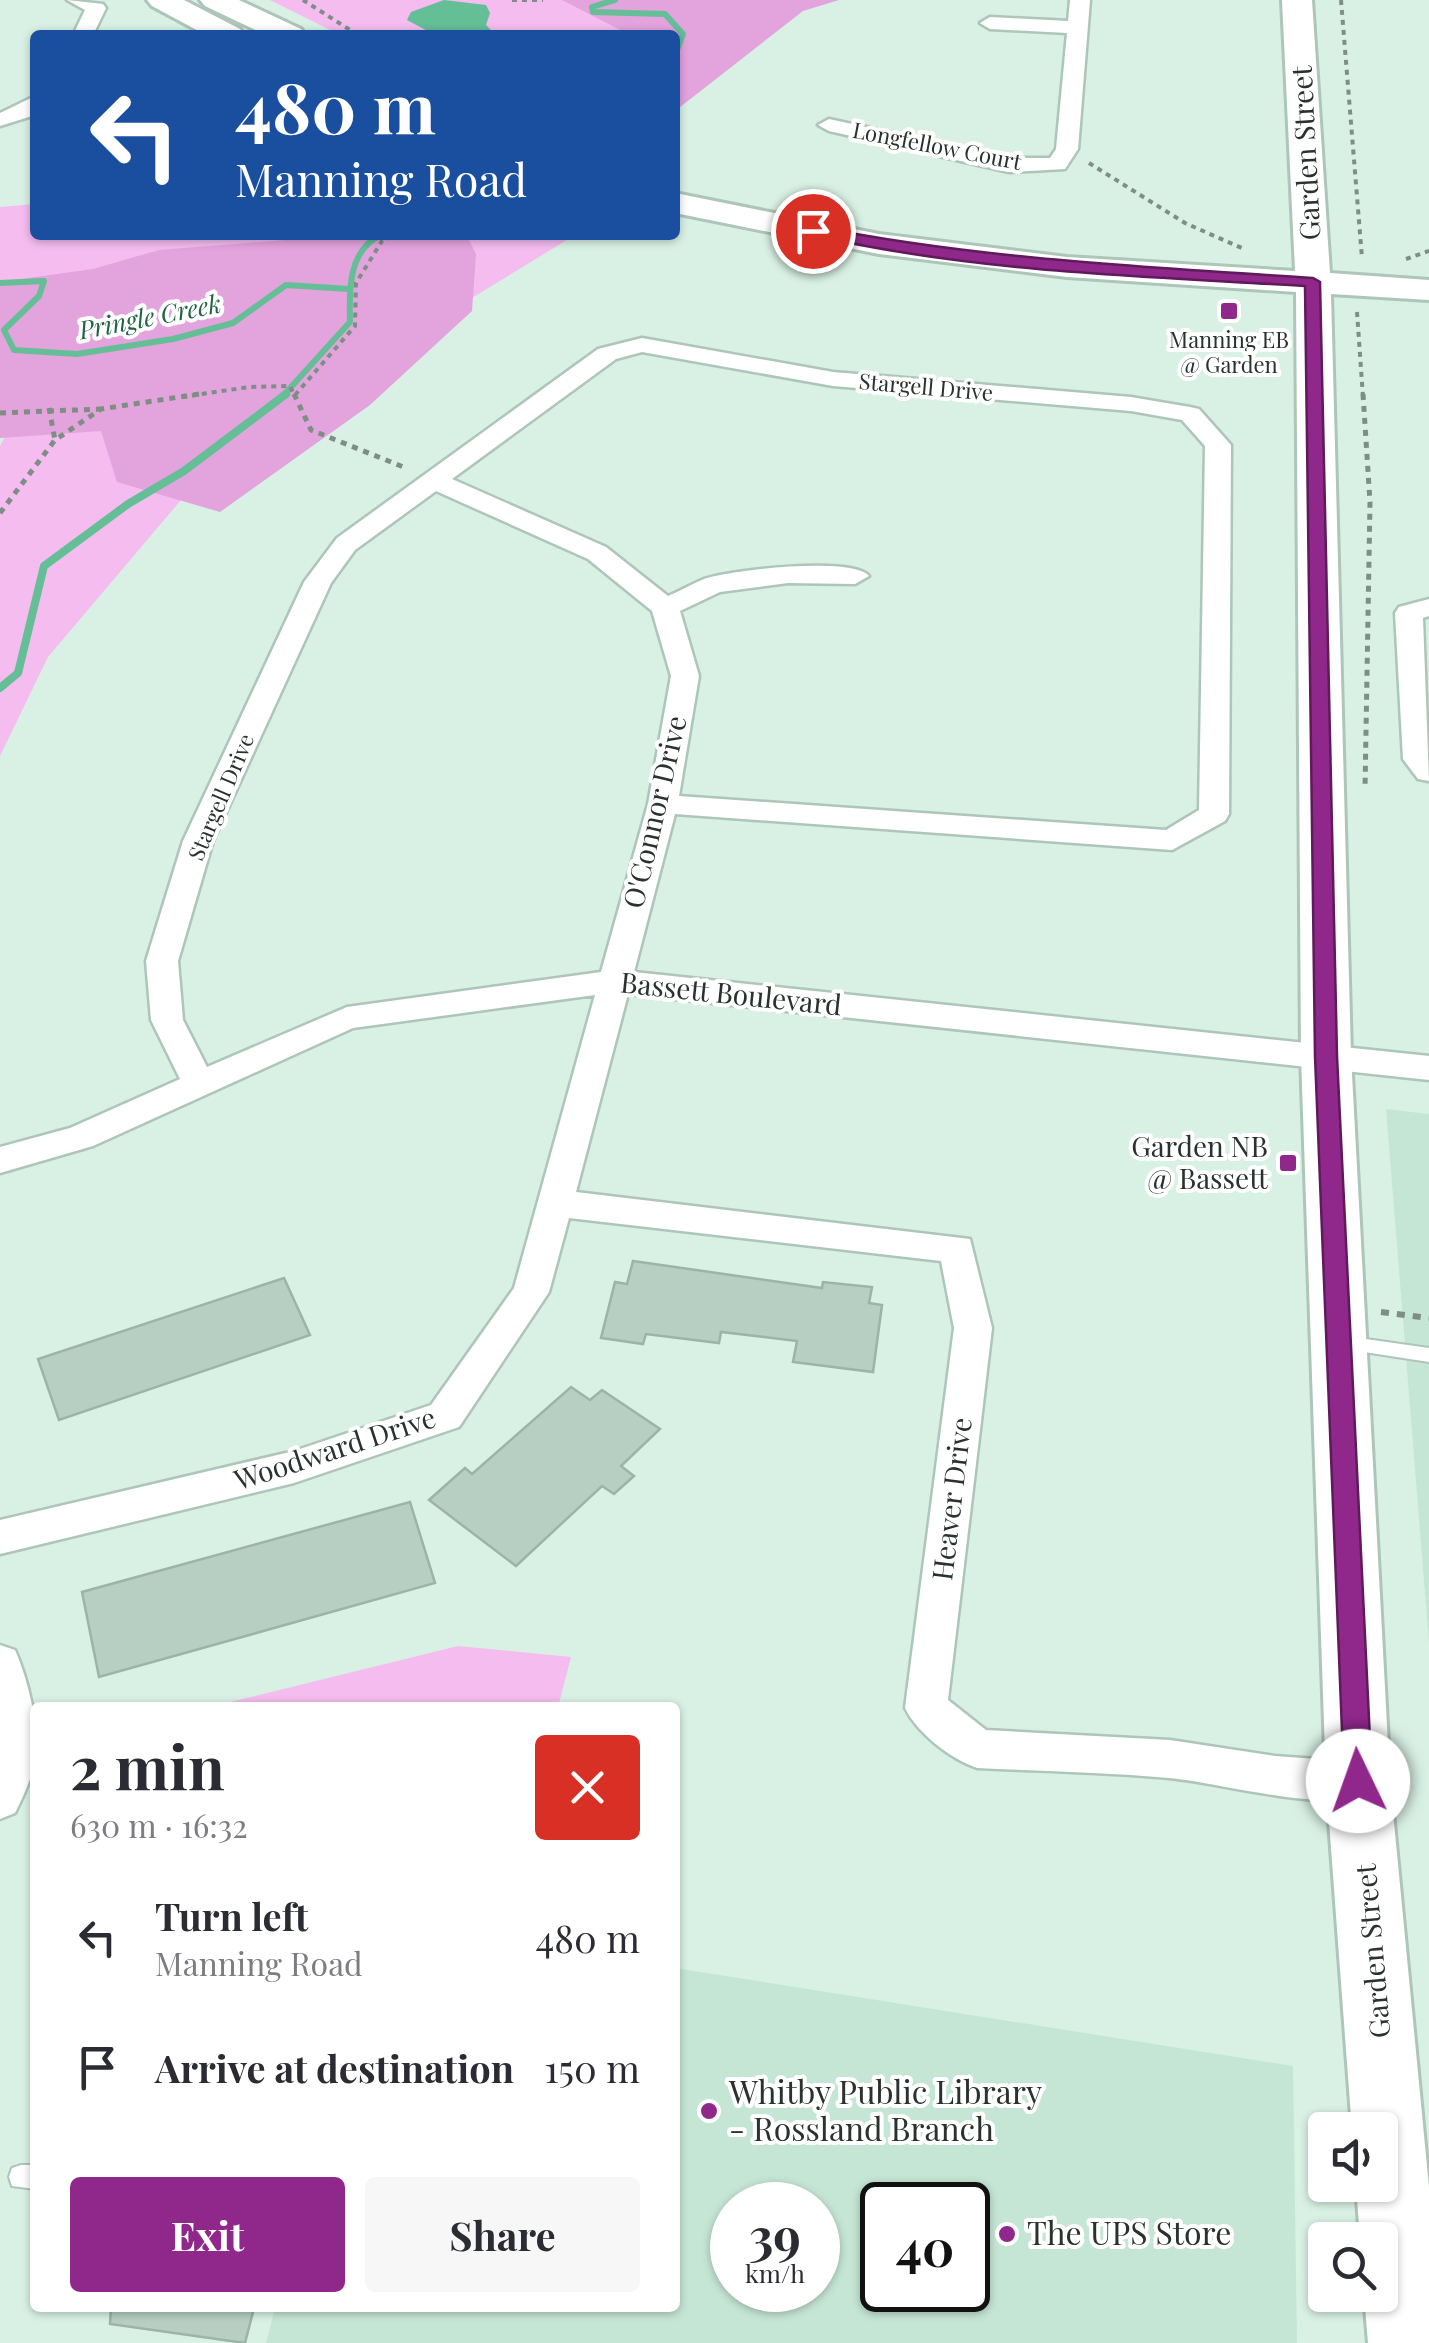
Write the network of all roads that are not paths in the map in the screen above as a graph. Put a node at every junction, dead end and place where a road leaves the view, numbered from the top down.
1 (77, 0) edge
2 (162, 0) edge
3 (215, 0) edge
4 (1080, 0) edge
5 (1298, 0) edge
6 (990, 22) dead end
7 (1077, 27) junction
8 (86, 30) edge
9 (219, 30) edge
10 (279, 30) edge
11 (30, 107) edge
12 (0, 120) edge
13 (829, 126) dead end
14 (680, 203) edge
15 (680, 225) edge
16 (1335, 286) junction
17 (1429, 290) edge
18 (1429, 312) edge
19 (434, 480) junction
20 (855, 576) dead end
21 (1429, 606) edge
22 (664, 608) junction
23 (1429, 772) edge
24 (663, 804) junction
25 (613, 982) junction
26 (1326, 1056) junction
27 (1429, 1068) edge
28 (200, 1085) junction
29 (0, 1160) edge
30 (556, 1203) junction
31 (1338, 1342) junction
32 (1429, 1355) edge
33 (0, 1537) edge
34 (0, 1663) edge
35 (1358, 1781) junction
36 (0, 1799) edge
37 (1406, 2343) edge

1 - 8 street
2 - 9 street
3 - 10 street
4 - 7 street
5 - 16 street, Garden Street
6 - 7 street
7 - 13 street, Longfellow Court
11 - 12 street
14 - 16 street
15 - 16 street
16 - 17 street
16 - 18 street
16 - 26 street, Garden Street
19 - 22 street
19 - 24 street, Stargell Drive
19 - 28 street, Stargell Drive
20 - 22 street
21 - 23 street
22 - 24 street, O'Connor Drive
24 - 25 street, O'Connor Drive
25 - 26 street, Bassett Boulevard
25 - 28 street, Bassett Boulevard
25 - 30 street, Woodward Drive
26 - 27 street, Bassett Boulevard
26 - 31 street, Garden Street
28 - 29 street, Bassett Boulevard
30 - 33 street, Woodward Drive
30 - 35 street, Heaver Drive
31 - 32 lane
31 - 35 street, Garden Street
34 - 36 street
35 - 37 street, Garden Street

